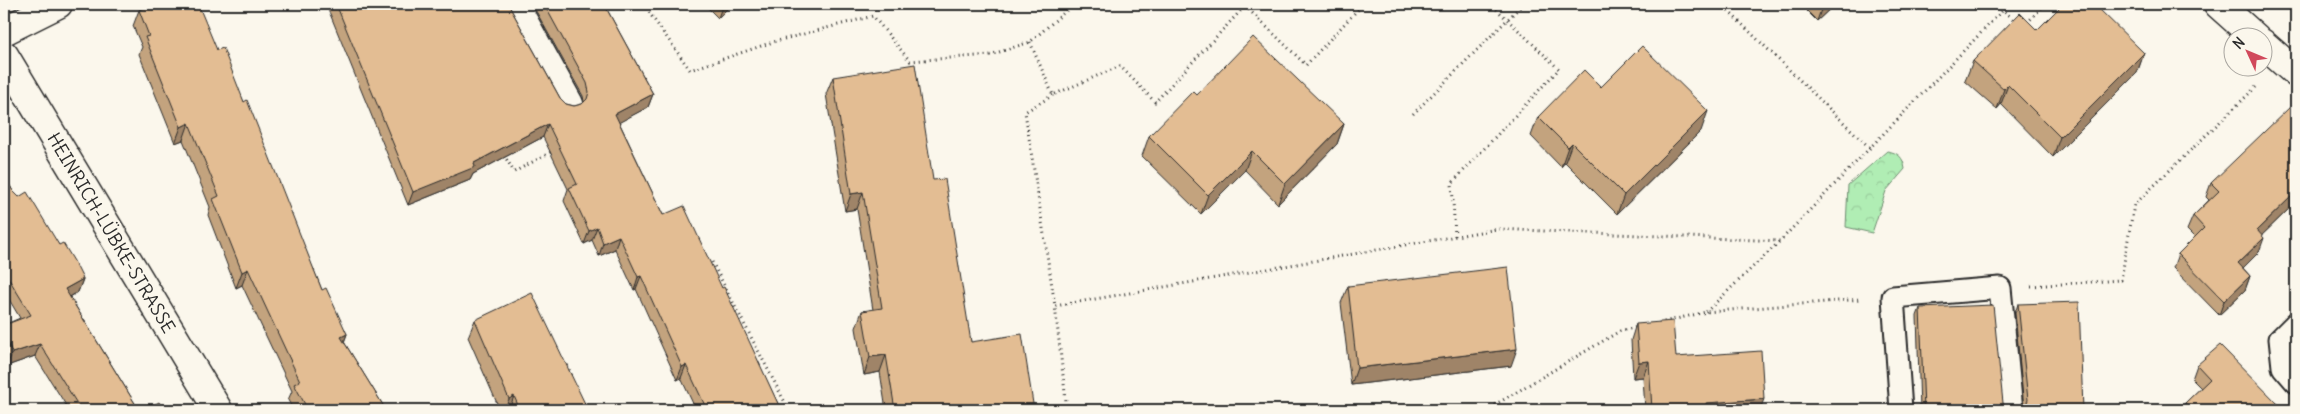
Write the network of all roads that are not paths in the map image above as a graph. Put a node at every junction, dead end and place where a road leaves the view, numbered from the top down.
1 (58, 4) edge
2 (514, 4) edge
3 (2218, 4) edge
4 (2245, 28) edge
5 (4, 31) edge
6 (2272, 52) edge
7 (4, 55) edge
8 (2289, 67) edge
9 (569, 104) edge
10 (2296, 323) edge
11 (2296, 382) edge
12 (218, 410) edge
13 (1901, 410) edge
14 (2012, 410) edge

1 - 5 street
2 - 9 street
3 - 4 street
6 - 8 street
7 - 12 street, HEINRICH-LÜBKE-STRASSE
10 - 11 lane
13 - 14 lane

